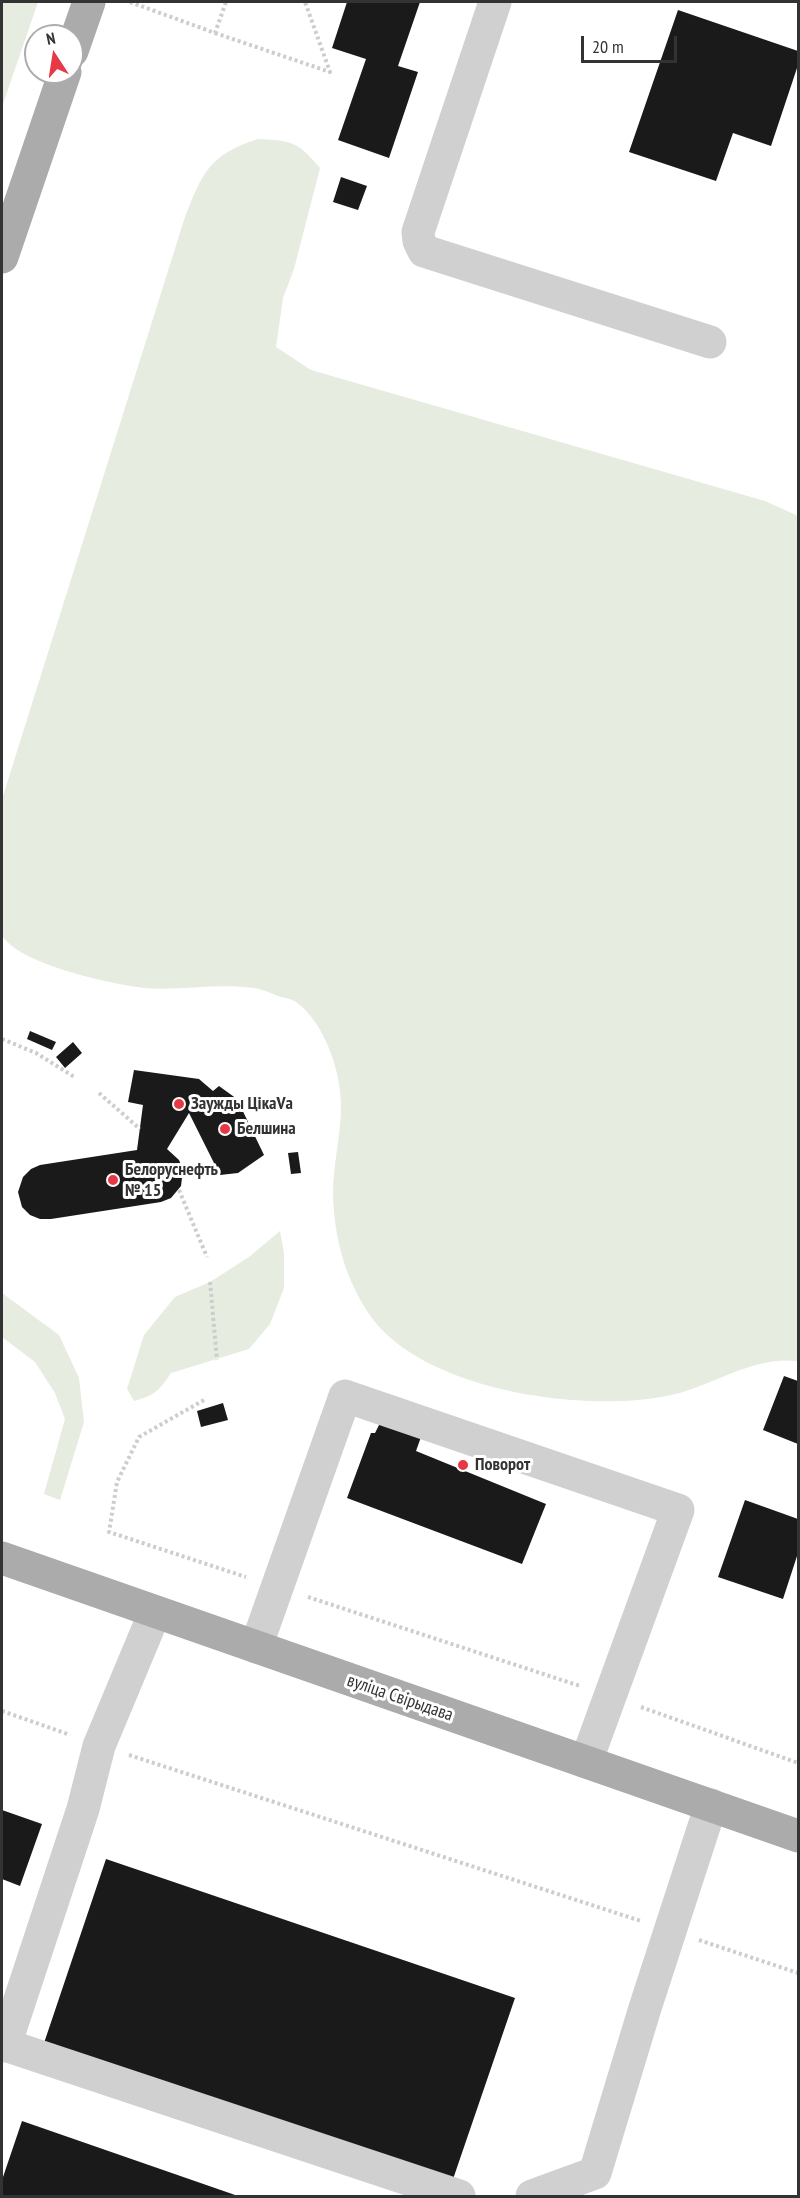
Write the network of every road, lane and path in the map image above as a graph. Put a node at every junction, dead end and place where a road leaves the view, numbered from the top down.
1 (89, 2) edge
2 (130, 2) edge
3 (226, 2) edge
4 (305, 2) edge
5 (495, 2) edge
6 (81, 24) edge
7 (215, 33) junction
8 (61, 84) edge
9 (2, 257) edge
10 (710, 342) dead end
11 (2, 1038) edge
12 (76, 1078) dead end
13 (99, 1093) dead end
14 (140, 1129) dead end
15 (179, 1190) dead end
16 (207, 1257) dead end
17 (210, 1282) dead end
18 (217, 1360) dead end
19 (204, 1400) dead end
20 (2, 1558) edge
21 (277, 1587) junction
22 (155, 1612) junction
23 (256, 1647) junction
24 (610, 1696) junction
25 (2, 1711) edge
26 (99, 1746) junction
27 (586, 1762) junction
28 (798, 1763) edge
29 (711, 1805) junction
30 (798, 1836) edge
31 (670, 1931) junction
32 (798, 1972) edge
33 (3, 2046) edge
34 (459, 2196) edge
35 (532, 2196) edge

1 - 6 main road
2 - 7 path
3 - 7 path
4 - 7 path
5 - 10 lane
8 - 9 main road
11 - 12 path
13 - 14 path
15 - 16 path
17 - 18 path
19 - 21 path
20 - 22 main road, вуліца Свірыдава
21 - 23 lane
21 - 24 path
21 - 24 lane
22 - 23 main road, вуліца Свірыдава
22 - 26 lane
23 - 27 main road, вуліца Свірыдава
24 - 27 lane
24 - 28 path
25 - 26 path
26 - 31 path
26 - 33 lane
27 - 29 main road, вуліца Свірыдава
29 - 30 main road, вуліца Свірыдава
29 - 31 lane
31 - 32 path
31 - 35 lane
33 - 34 lane

